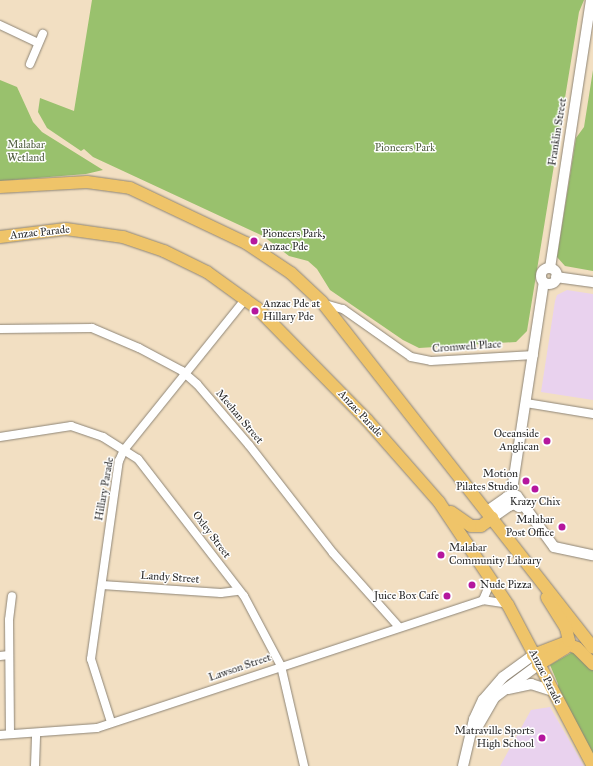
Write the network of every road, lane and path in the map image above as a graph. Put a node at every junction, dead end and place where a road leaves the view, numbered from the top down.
1 (592, 0) edge
2 (0, 25) edge
3 (44, 34) dead end
4 (38, 43) junction
5 (30, 64) dead end
6 (0, 187) edge
7 (0, 237) edge
8 (550, 268) junction
9 (556, 276) junction
10 (544, 282) junction
11 (593, 282) edge
12 (246, 298) junction
13 (322, 302) junction
14 (0, 329) edge
15 (534, 356) junction
16 (185, 374) junction
17 (526, 403) junction
18 (593, 414) edge
19 (0, 437) edge
20 (124, 450) junction
21 (513, 500) junction
22 (438, 502) junction
23 (490, 514) junction
24 (471, 526) junction
25 (593, 555) edge
26 (483, 564) junction
27 (532, 568) junction
28 (492, 579) junction
29 (102, 585) junction
30 (237, 591) junction
31 (12, 596) dead end
32 (483, 600) junction
33 (508, 604) junction
34 (399, 628) junction
35 (568, 644) junction
36 (593, 647) edge
37 (0, 656) edge
38 (9, 656) junction
39 (536, 660) junction
40 (593, 664) edge
41 (280, 666) junction
42 (552, 691) junction
43 (500, 692) junction
44 (111, 722) junction
45 (10, 734) junction
46 (36, 734) junction
47 (0, 735) edge
48 (470, 739) junction
49 (35, 766) edge
50 (304, 766) edge
51 (463, 766) edge
52 (593, 766) edge

1 - 8 street, Franklin Street
2 - 4 street
3 - 4 street
4 - 5 street
6 - 13 main road
7 - 12 main road, Anzac Parade
8 - 9 street
8 - 10 street
9 - 10 street
9 - 11 street
10 - 15 street
12 - 16 street, Hillary Parade
12 - 22 main road, Anzac Parade
13 - 15 street, Cromwell Place
13 - 23 main road
14 - 16 street, Meehan Street
15 - 17 street
16 - 20 street, Hillary Parade
16 - 34 street, Meehan Street
17 - 18 street
17 - 21 street
19 - 20 street, Oxley Street
20 - 29 street, Hillary Parade
20 - 30 street, Oxley Street
21 - 23 street
21 - 25 street
22 - 24 main road
22 - 26 main road, Anzac Parade
23 - 24 main road
23 - 27 main road
24 - 26 main road
26 - 28 main road, Anzac Parade
27 - 35 main road
27 - 36 main road
28 - 32 street
28 - 33 main road, Anzac Parade
29 - 30 street, Landy Street
29 - 44 street, Hillary Parade
30 - 41 street, Oxley Street
31 - 38 street
32 - 33 street, Lawson Street
32 - 34 street, Lawson Street
33 - 39 main road, Anzac Parade
34 - 41 street, Lawson Street
35 - 39 main road
35 - 40 main road
37 - 38 street
38 - 45 street
39 - 42 main road, Anzac Parade
39 - 43 street
39 - 48 street
41 - 44 street, Lawson Street
41 - 50 street, Oxley Street
42 - 43 street
42 - 52 main road, Anzac Parade
43 - 48 street
44 - 46 street, Lawson Street
45 - 46 street, Lawson Street
45 - 47 street, Lawson Street
46 - 49 street
48 - 51 street

